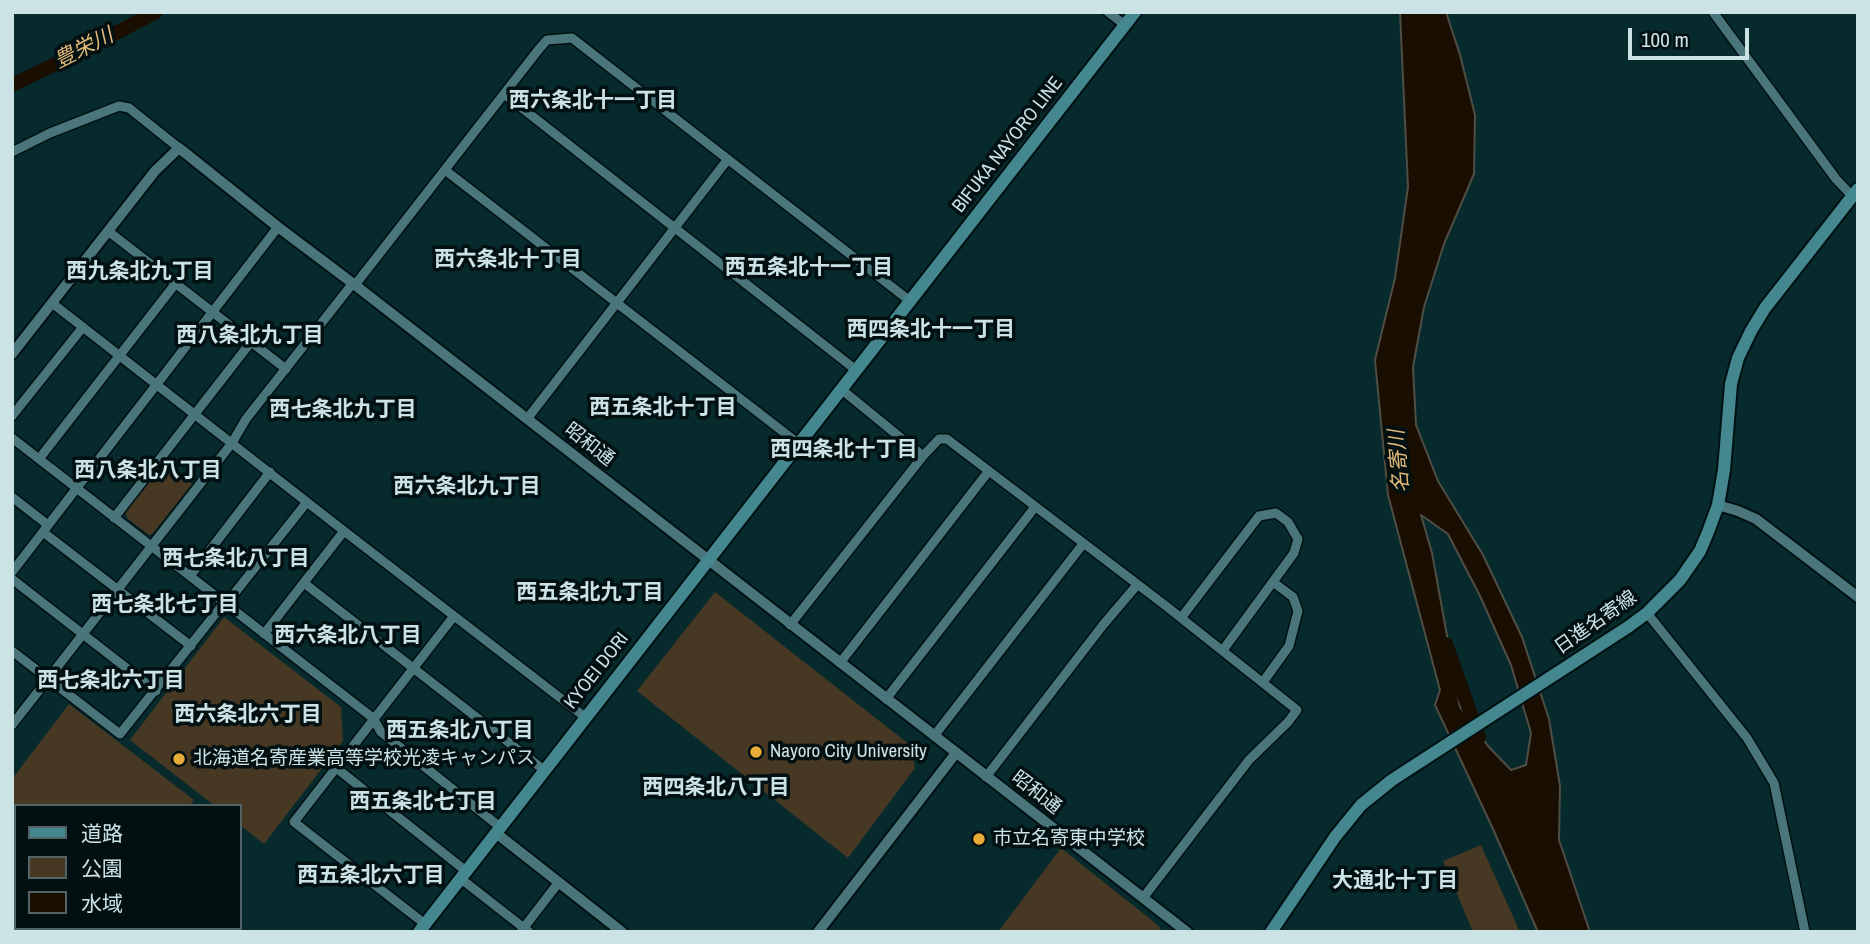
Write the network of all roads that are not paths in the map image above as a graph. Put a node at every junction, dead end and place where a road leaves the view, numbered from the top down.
1 (1108, 12) edge
2 (1135, 12) edge
3 (1713, 12) edge
4 (1125, 25) junction
5 (504, 94) junction
6 (179, 148) junction
7 (12, 152) edge
8 (728, 159) junction
9 (446, 170) junction
10 (1855, 192) edge
11 (278, 227) junction
12 (675, 228) junction
13 (108, 231) junction
14 (176, 283) junction
15 (354, 284) junction
16 (911, 301) junction
17 (52, 303) junction
18 (616, 303) junction
19 (213, 312) junction
20 (83, 327) junction
21 (251, 342) junction
22 (12, 355) edge
23 (120, 356) junction
24 (286, 369) junction
25 (856, 370) junction
26 (157, 385) junction
27 (841, 389) junction
28 (194, 414) junction
29 (12, 416) edge
30 (527, 419) junction
31 (12, 438) edge
32 (232, 443) junction
33 (799, 444) junction
34 (923, 456) junction
35 (39, 459) junction
36 (270, 472) junction
37 (988, 472) junction
38 (77, 488) junction
39 (12, 497) edge
40 (307, 502) junction
41 (1718, 505) junction
42 (1035, 507) junction
43 (114, 517) junction
44 (46, 529) junction
45 (344, 531) junction
46 (1083, 544) junction
47 (151, 546) junction
48 (709, 560) junction
49 (12, 572) edge
50 (190, 576) junction
51 (12, 579) edge
52 (1273, 582) junction
53 (304, 583) junction
54 (1137, 585) junction
55 (118, 590) junction
56 (1858, 597) edge
57 (225, 604) junction
58 (1647, 612) junction
59 (454, 616) junction
60 (1181, 618) junction
61 (790, 625) junction
62 (264, 634) junction
63 (84, 635) junction
64 (191, 646) junction
65 (1223, 650) junction
66 (12, 651) edge
67 (840, 663) junction
68 (414, 668) junction
69 (49, 679) junction
70 (1263, 682) junction
71 (156, 691) junction
72 (886, 699) junction
73 (16, 714) edge
74 (585, 717) junction
75 (373, 718) junction
76 (12, 725) edge
77 (934, 736) junction
78 (956, 753) junction
79 (335, 767) junction
80 (544, 770) junction
81 (986, 777) junction
82 (498, 830) junction
83 (463, 875) junction
84 (559, 882) junction
85 (1143, 898) junction
86 (422, 928) edge
87 (525, 930) edge
88 (620, 931) edge
89 (818, 932) edge
90 (1187, 932) edge
91 (1271, 932) edge
92 (1805, 932) edge

1 - 4 street
2 - 4 main road, BIFUKA NAYORO LINE
3 - 10 street
4 - 16 main road, BIFUKA NAYORO LINE
5 - 8 street
5 - 9 street
5 - 12 street
6 - 7 street
6 - 11 street, 昭和通
6 - 13 street
8 - 12 street
8 - 16 street
9 - 15 street
9 - 18 street
10 - 41 main road, 日進名寄線
11 - 15 street, 昭和通
11 - 19 street
12 - 18 street
12 - 25 street
13 - 14 street
13 - 17 street
14 - 19 street
14 - 23 street
15 - 24 street
15 - 30 street, 昭和通
16 - 25 main road, KYOEI DORI
17 - 20 street
17 - 22 street
18 - 30 street
18 - 33 street
19 - 21 street
19 - 26 street
20 - 23 street
20 - 29 street
21 - 24 street
21 - 28 street
23 - 26 street
23 - 35 street
24 - 32 street
25 - 27 main road, KYOEI DORI
26 - 28 street
26 - 38 street
27 - 33 main road, KYOEI DORI
27 - 34 street
28 - 32 street
28 - 43 street
30 - 48 street, 昭和通
31 - 35 street
32 - 36 street
32 - 47 street
33 - 48 main road, KYOEI DORI
34 - 37 street
34 - 61 street
35 - 38 street
36 - 40 street
36 - 50 street
37 - 42 street
37 - 67 street
38 - 43 street
38 - 44 street
39 - 44 street
40 - 45 street
40 - 57 street
41 - 56 street
41 - 58 main road, 日進名寄線
42 - 46 street
42 - 72 street
43 - 47 street
44 - 49 street
44 - 55 street
45 - 53 street
45 - 59 street
46 - 54 street
46 - 77 street
47 - 50 street
47 - 55 street
48 - 61 street, 昭和通
48 - 74 main road, KYOEI DORI
50 - 57 street
51 - 63 street
52 - 60 street
52 - 65 street
52 - 70 street
53 - 62 street
53 - 68 street
54 - 60 street
54 - 81 street
55 - 63 street
55 - 64 street
57 - 62 street
57 - 64 street
58 - 91 main road, 日進名寄線
58 - 92 street
59 - 68 street
59 - 74 street
60 - 65 street
61 - 67 street, 昭和通
62 - 75 street
63 - 69 street
63 - 71 street
64 - 71 street
65 - 70 street
66 - 69 street
67 - 72 street, 昭和通
68 - 75 street
68 - 80 street
69 - 71 street
69 - 73 street
70 - 85 street
72 - 77 street, 昭和通
73 - 76 street
74 - 80 main road, KYOEI DORI
75 - 79 street
75 - 82 street
77 - 78 street, 昭和通
78 - 81 street, 昭和通
78 - 89 street
79 - 83 street
79 - 86 street
80 - 82 main road, KYOEI DORI
81 - 85 street, 昭和通
82 - 83 main road, KYOEI DORI
82 - 84 street
83 - 86 main road, KYOEI DORI
83 - 87 street
84 - 87 street
84 - 88 street
85 - 90 street, 昭和通

